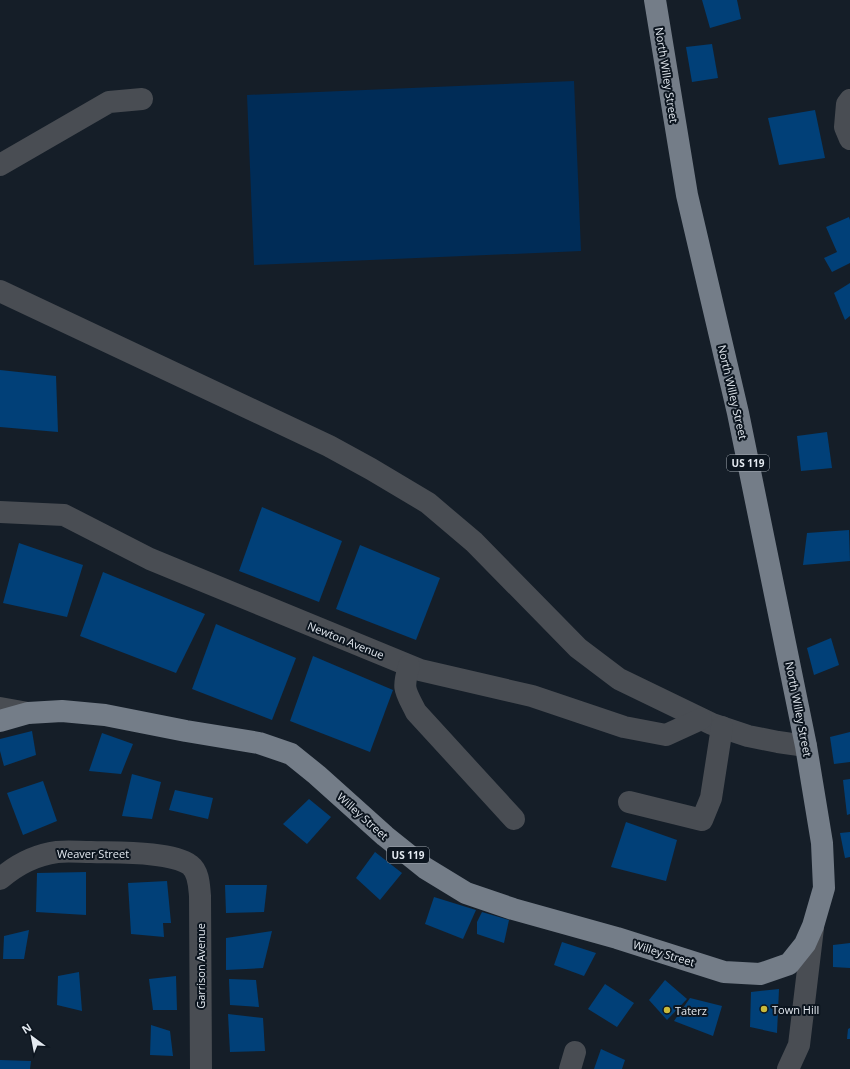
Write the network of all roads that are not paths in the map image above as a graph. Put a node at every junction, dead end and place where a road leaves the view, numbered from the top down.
1 (655, 0) edge
2 (142, 99) dead end
3 (850, 100) edge
4 (850, 139) edge
5 (0, 165) edge
6 (0, 289) edge
7 (0, 512) edge
8 (410, 666) junction
9 (0, 708) edge
10 (28, 713) junction
11 (701, 718) junction
12 (0, 721) edge
13 (722, 727) junction
14 (806, 746) junction
15 (629, 802) dead end
16 (514, 819) dead end
17 (191, 866) joint
18 (0, 879) edge
19 (813, 926) junction
20 (799, 1045) junction
21 (200, 1069) edge
22 (788, 1069) edge
23 (799, 1069) edge

1 - 14 main road, North Willey Street / US 119
2 - 5 street
3 - 4 street
6 - 11 street
7 - 8 street, Newton Avenue
8 - 11 street, Newton Avenue
8 - 16 street
9 - 10 street
10 - 12 main road, Willey Street / US 119
10 - 19 main road, Willey Street / US 119
11 - 13 street
13 - 14 street
13 - 15 street
14 - 19 main road, North Willey Street / US 119
17 - 18 street, Weaver Street
17 - 21 street, Garrison Avenue
19 - 20 street
20 - 22 street
20 - 23 street

